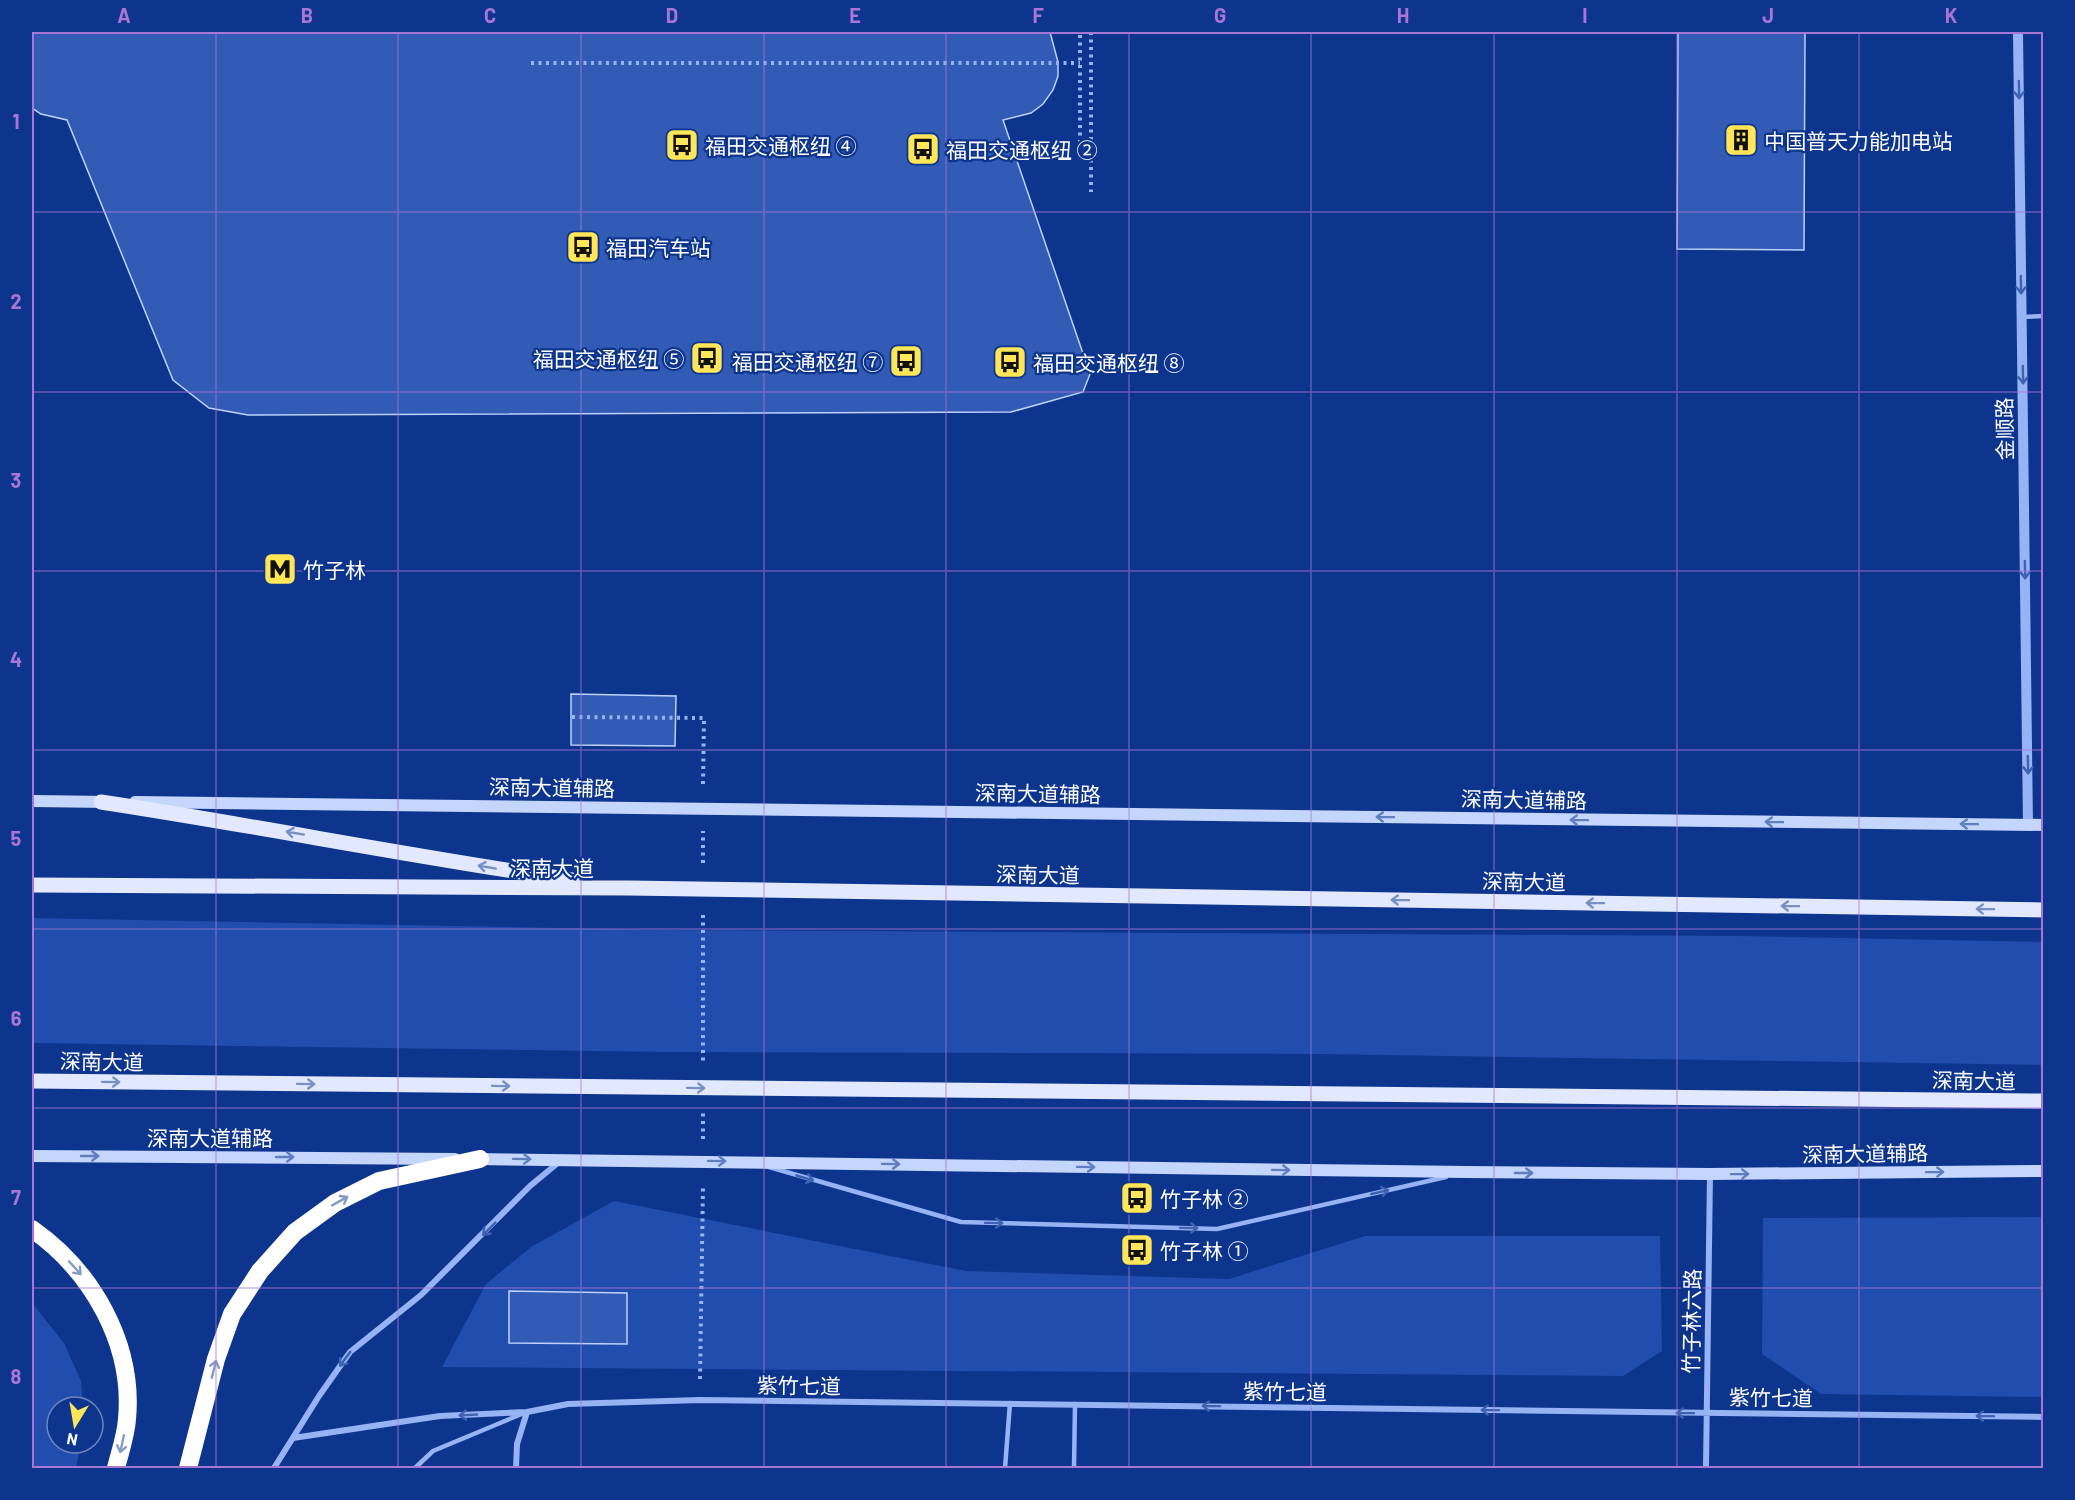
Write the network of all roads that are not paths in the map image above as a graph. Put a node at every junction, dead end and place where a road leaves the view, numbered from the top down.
1 (2018, 32) edge
2 (2043, 316) edge
3 (2022, 317) junction
4 (32, 801) edge
5 (101, 801) junction
6 (2028, 825) junction
7 (2043, 825) edge
8 (32, 885) edge
9 (628, 888) junction
10 (2043, 910) edge
11 (32, 1081) edge
12 (79, 1082) junction
13 (32, 1090) edge
14 (2043, 1101) edge
15 (32, 1156) edge
16 (480, 1159) junction
17 (562, 1160) junction
18 (749, 1162) junction
19 (2043, 1171) edge
20 (1466, 1172) junction
21 (1710, 1174) junction
22 (32, 1229) edge
23 (1010, 1403) junction
24 (1075, 1404) junction
25 (527, 1412) junction
26 (1707, 1413) junction
27 (2043, 1417) edge
28 (293, 1438) junction
29 (116, 1468) edge
30 (188, 1468) edge
31 (274, 1468) edge
32 (415, 1468) edge
33 (516, 1468) edge
34 (1005, 1468) edge
35 (1074, 1468) edge
36 (1706, 1468) edge

1 -> 3 street, 金顺路
2 - 3 lane
3 -> 6 street, 金顺路
4 - 5 main road, 深南大道辅路
6 -> 5 main road, 深南大道辅路
9 -> 5 main road
6 - 7 main road, 深南大道辅路
8 - 9 main road, 深南大道
10 -> 9 main road, 深南大道
11 - 12 main road, 深南大道
12 - 13 main road
12 -> 14 main road, 深南大道
15 -> 16 main road, 深南大道辅路
16 -> 17 main road, 深南大道辅路
30 -> 16 highway
17 -> 18 main road, 深南大道辅路
17 -> 28 street
18 -> 20 main road, 深南大道辅路
18 -> 20 lane
21 -> 19 main road, 深南大道辅路
20 -> 21 main road, 深南大道辅路
21 - 26 street, 竹子林六路
22 -> 29 highway
23 - 24 street, 紫竹七道
23 - 25 street, 紫竹七道
23 - 34 lane
26 -> 24 street, 紫竹七道
24 - 35 lane
25 -> 28 street, 紫竹七道
25 - 32 lane
25 - 33 street
27 -> 26 street, 紫竹七道
26 - 36 street, 竹子林六路
28 - 31 street

